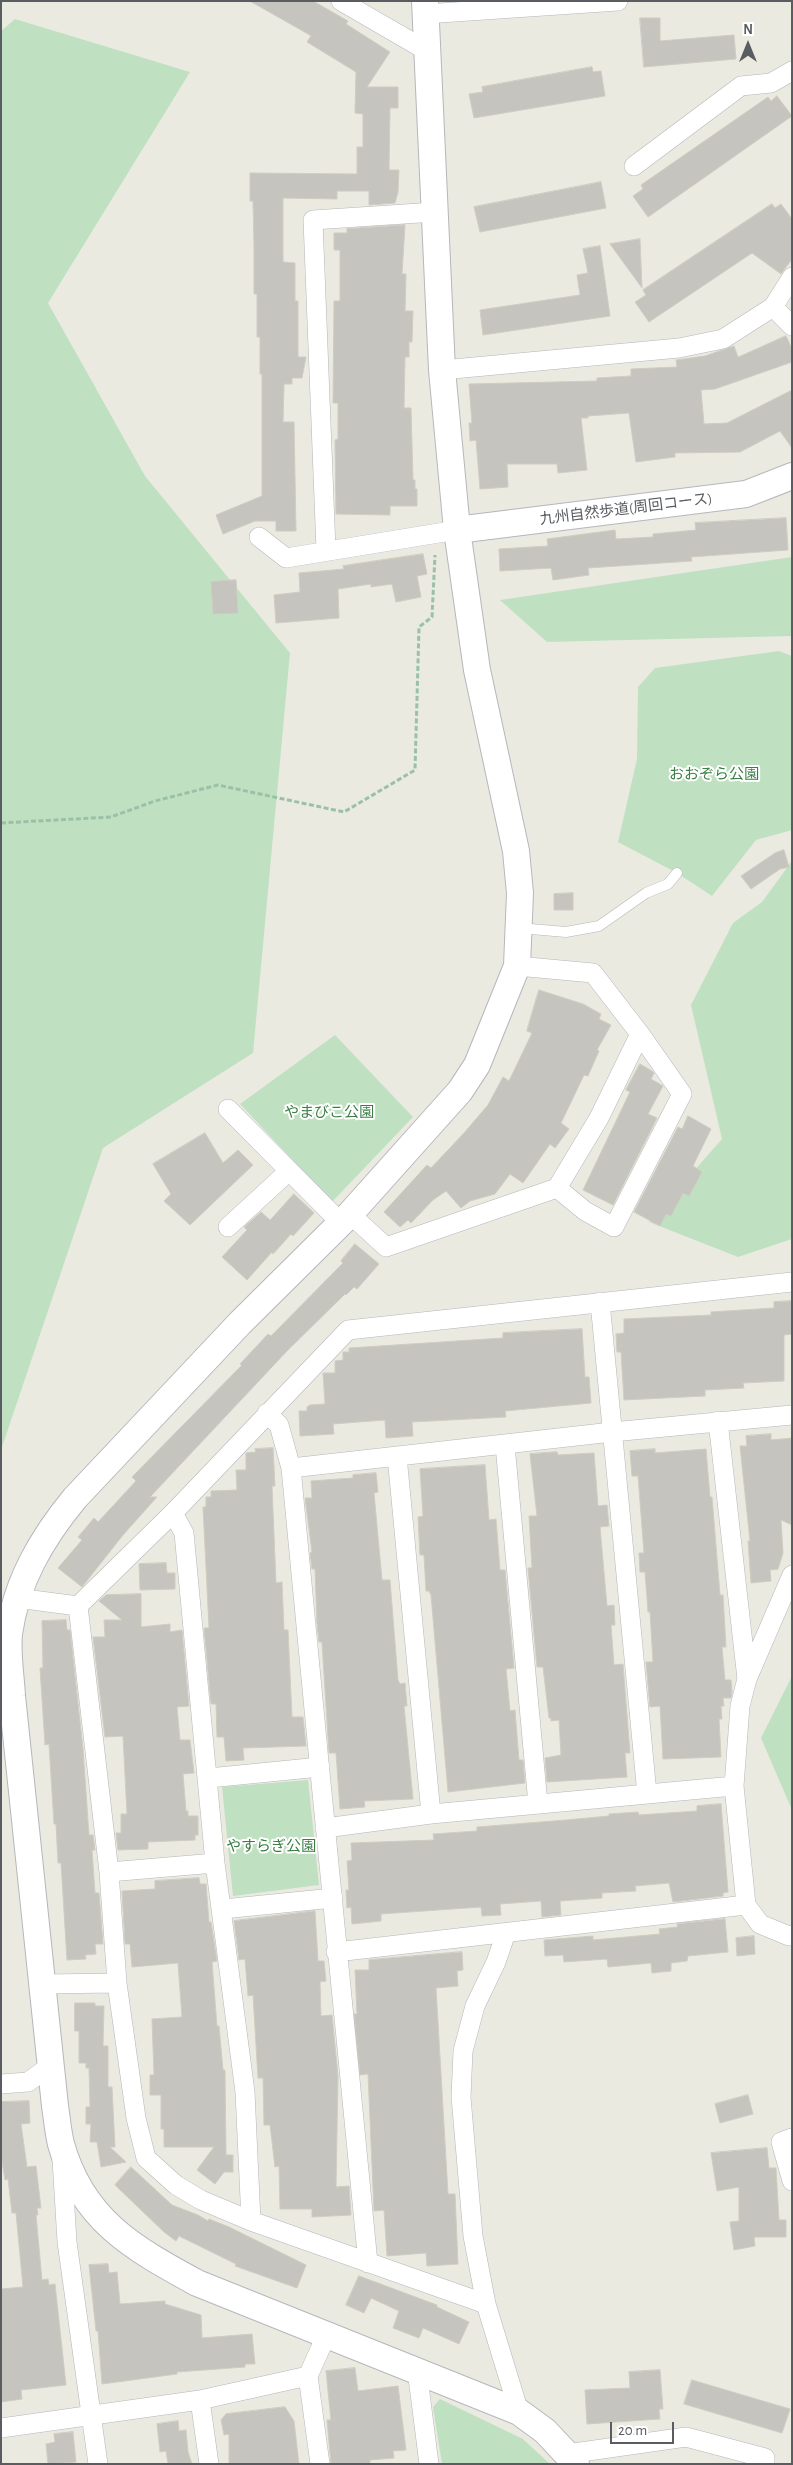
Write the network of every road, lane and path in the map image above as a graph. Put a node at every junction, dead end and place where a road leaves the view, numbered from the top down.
1 (341, 1) edge
2 (618, 1) edge
3 (560, 3) edge
4 (425, 8) edge
5 (429, 52) junction
6 (792, 71) edge
7 (634, 166) dead end
8 (435, 212) junction
9 (792, 276) edge
10 (773, 307) junction
11 (792, 326) edge
12 (442, 370) junction
13 (792, 476) edge
14 (446, 531) junction
15 (259, 537) dead end
16 (326, 550) junction
17 (1, 824) edge
18 (677, 873) dead end
19 (518, 928) junction
20 (517, 966) junction
21 (640, 1034) junction
22 (228, 1110) dead end
23 (290, 1171) junction
24 (557, 1188) junction
25 (345, 1218) junction
26 (228, 1227) dead end
27 (792, 1282) edge
28 (600, 1302) junction
29 (267, 1413) junction
30 (792, 1414) edge
31 (718, 1422) junction
32 (612, 1432) junction
33 (505, 1445) junction
34 (397, 1456) junction
35 (291, 1468) junction
36 (173, 1513) junction
37 (792, 1575) edge
38 (17, 1598) junction
39 (78, 1606) junction
40 (747, 1679) junction
41 (320, 1767) junction
42 (209, 1778) junction
43 (734, 1786) junction
44 (647, 1794) junction
45 (538, 1804) junction
46 (431, 1814) junction
47 (325, 1828) junction
48 (215, 1863) junction
49 (109, 1872) junction
50 (334, 1898) junction
51 (746, 1905) junction
52 (223, 1909) junction
53 (506, 1933) junction
54 (792, 1935) edge
55 (336, 1952) junction
56 (117, 1983) junction
57 (43, 1984) junction
58 (50, 2066) junction
59 (1, 2084) edge
60 (792, 2138) edge
61 (61, 2143) junction
62 (792, 2181) edge
63 (251, 2221) junction
64 (368, 2263) junction
65 (486, 2304) junction
66 (326, 2336) junction
67 (417, 2370) junction
68 (308, 2376) junction
69 (200, 2400) junction
70 (519, 2412) junction
71 (92, 2415) junction
72 (1, 2428) edge
73 (572, 2459) edge
74 (98, 2464) edge
75 (209, 2464) edge
76 (320, 2464) edge
77 (429, 2464) edge
78 (765, 2464) edge

1 - 5 street
2 - 3 street
3 - 4 street
4 - 5 street
5 - 8 street
6 - 7 street
8 - 12 street
8 - 16 street
9 - 10 street
10 - 11 street
10 - 12 street
12 - 14 street
13 - 14 street, 九州自然歩道(周回コース)
14 - 16 street
14 - 17 path
14 - 19 street
15 - 16 street
18 - 19 lane
19 - 20 street
20 - 21 street
20 - 25 street
21 - 24 street
21 - 24 street
22 - 23 street
23 - 25 street
23 - 26 street
24 - 25 street
25 - 38 street
27 - 28 street
28 - 29 street
28 - 32 street
29 - 35 street
29 - 36 street
30 - 31 street
31 - 32 street
31 - 40 street
32 - 33 street
32 - 44 street
33 - 34 street
33 - 45 street
34 - 35 street
34 - 46 street
35 - 41 street
36 - 39 street
36 - 42 street
37 - 40 street
38 - 39 street
38 - 57 street
39 - 49 street
40 - 43 street
41 - 42 street
41 - 47 street
42 - 48 street
43 - 44 street
43 - 51 street
44 - 45 street
45 - 46 street
46 - 47 street
47 - 50 street
48 - 49 street
48 - 52 street
49 - 56 street
50 - 52 street
50 - 55 street
51 - 53 street
51 - 54 street
52 - 63 street
53 - 55 street
53 - 65 street
55 - 64 street
56 - 57 street
56 - 63 street
57 - 58 street
58 - 59 street
58 - 61 street
60 - 62 street
61 - 66 street
61 - 71 street
63 - 64 street
64 - 65 street
65 - 70 street
66 - 67 street
66 - 68 street
67 - 70 street
67 - 77 street
68 - 69 street
68 - 76 street
69 - 71 street
69 - 75 street
70 - 73 street
71 - 72 street
71 - 74 street
73 - 78 street

